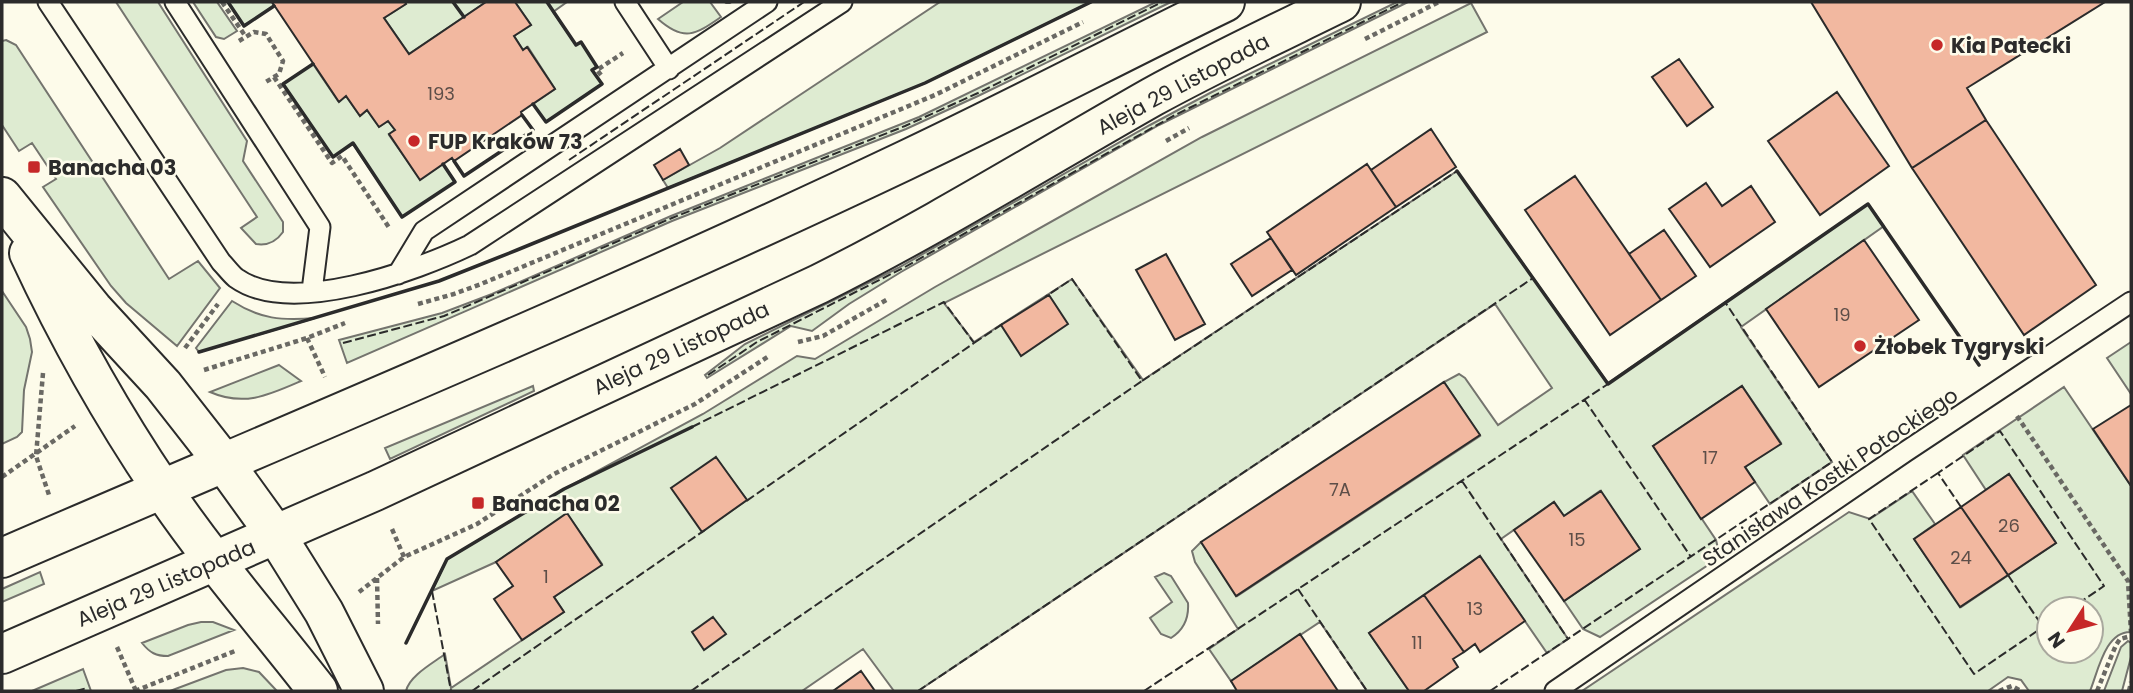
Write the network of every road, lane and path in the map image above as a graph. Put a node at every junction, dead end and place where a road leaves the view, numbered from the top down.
1 (48, 2) edge
2 (175, 2) edge
3 (222, 2) edge
4 (625, 2) edge
5 (767, 2) edge
6 (842, 2) edge
7 (1225, 2) edge
8 (1342, 2) edge
9 (1089, 19) dead end
10 (246, 37) junction
11 (648, 37) junction
12 (213, 60) junction
13 (669, 69) junction
14 (274, 77) junction
15 (603, 79) dead end
16 (239, 100) junction
17 (3, 199) edge
18 (392, 231) dead end
19 (398, 274) junction
20 (237, 278) junction
21 (312, 291) junction
22 (2131, 302) edge
23 (416, 304) dead end
24 (353, 321) dead end
25 (307, 338) junction
26 (184, 349) dead end
27 (43, 372) dead end
28 (195, 373) dead end
29 (324, 375) dead end
30 (2000, 390) junction
31 (78, 424) dead end
32 (36, 456) junction
33 (224, 463) junction
34 (2, 477) edge
35 (162, 490) junction
36 (49, 494) dead end
37 (393, 531) dead end
38 (276, 536) junction
39 (404, 557) dead end
40 (2, 558) edge
41 (215, 562) junction
42 (377, 578) dead end
43 (378, 626) dead end
44 (2131, 635) edge
45 (245, 648) dead end
46 (120, 652) dead end
47 (2, 654) edge
48 (2131, 682) edge
49 (136, 691) edge
50 (318, 691) edge
51 (364, 691) edge
52 (1555, 691) edge
53 (1999, 691) edge
54 (2021, 691) edge
55 (2097, 691) edge
56 (2129, 691) edge

1 - 20 lane
2 - 12 lane
3 - 10 path
4 - 11 lane
5 - 13 lane
6 - 19 lane
7 - 33 main road
8 - 38 main road, Aleja 29 Listopada
9 - 23 path
10 - 12 path
10 - 14 path
11 - 13 lane
11 - 15 path
12 - 16 lane
13 - 19 lane
14 - 16 path
14 - 18 path
16 - 21 lane
17 - 33 main road
17 - 35 main road
19 - 21 lane
20 - 21 lane
20 - 26 path
22 - 30 lane, Stanisława Kostki Potockiego
24 - 25 path
25 - 28 path
25 - 29 path
27 - 32 path
30 - 44 path
30 - 52 lane, Stanisława Kostki Potockiego
31 - 32 path
32 - 34 path
32 - 36 path
33 - 35 main road
33 - 38 main road
35 - 40 main road
35 - 41 main road
37 - 39 path
38 - 41 main road, Aleja 29 Listopada
38 - 51 main road
41 - 47 main road, Aleja 29 Listopada
41 - 50 main road
42 - 43 path
44 - 55 path
45 - 49 path
46 - 49 path
48 - 56 path
53 - 54 path

